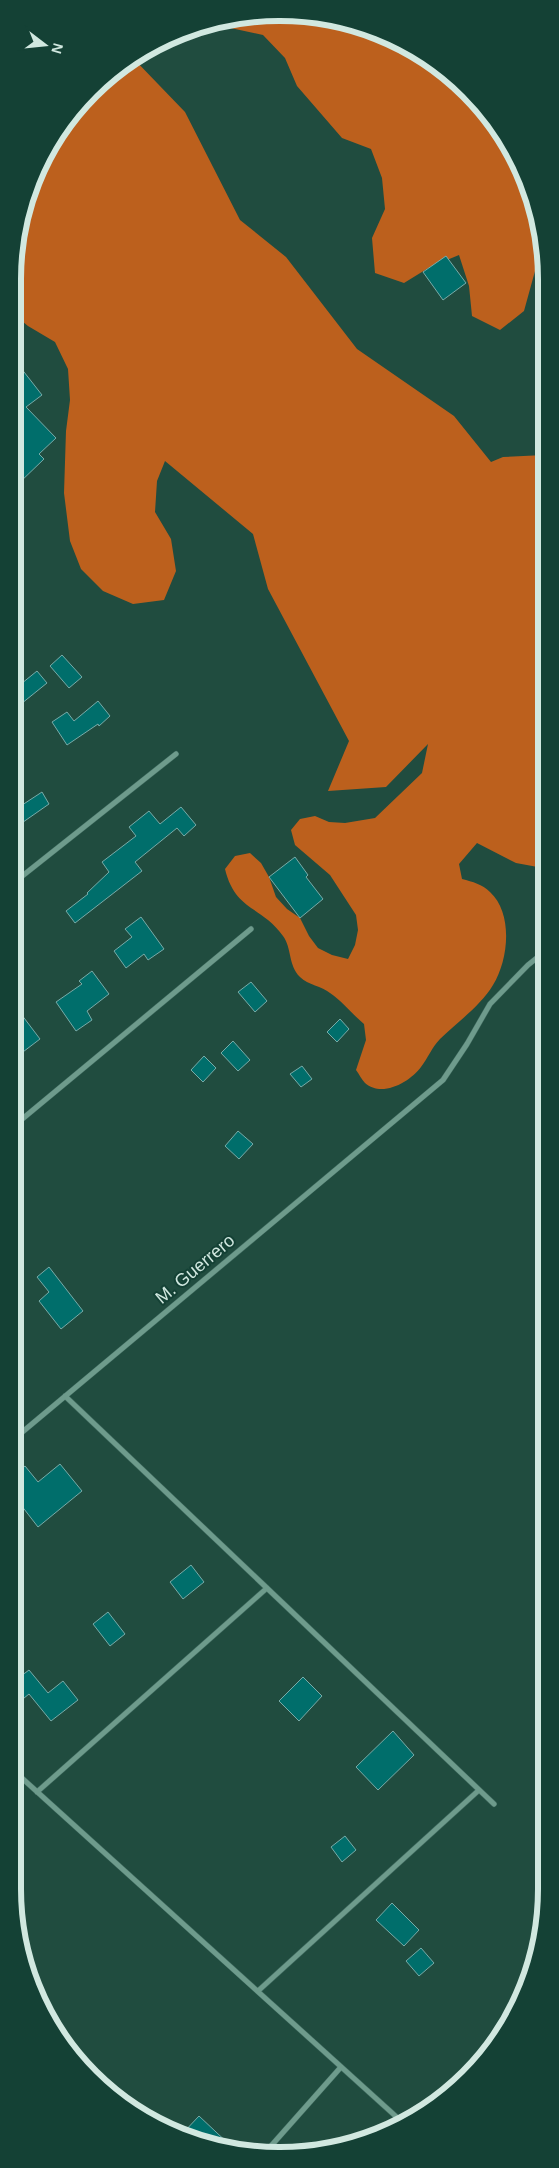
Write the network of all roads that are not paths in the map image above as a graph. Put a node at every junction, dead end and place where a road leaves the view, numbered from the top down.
1 (176, 754) dead end
2 (21, 877) edge
3 (251, 929) dead end
4 (538, 957) edge
5 (21, 1120) edge
6 (65, 1396) junction
7 (21, 1433) edge
8 (267, 1588) junction
9 (21, 1777) edge
10 (479, 1790) junction
11 (38, 1792) junction
12 (494, 1804) dead end
13 (258, 1991) junction
14 (341, 2066) junction
15 (398, 2118) edge
16 (271, 2146) edge

1 - 2 street
3 - 5 street
4 - 6 street, M. Guerrero
6 - 7 street, M. Guerrero
6 - 8 street
8 - 10 street
8 - 11 street
9 - 11 street
10 - 12 street
10 - 13 street
11 - 13 street
13 - 14 street
14 - 15 street
14 - 16 street

